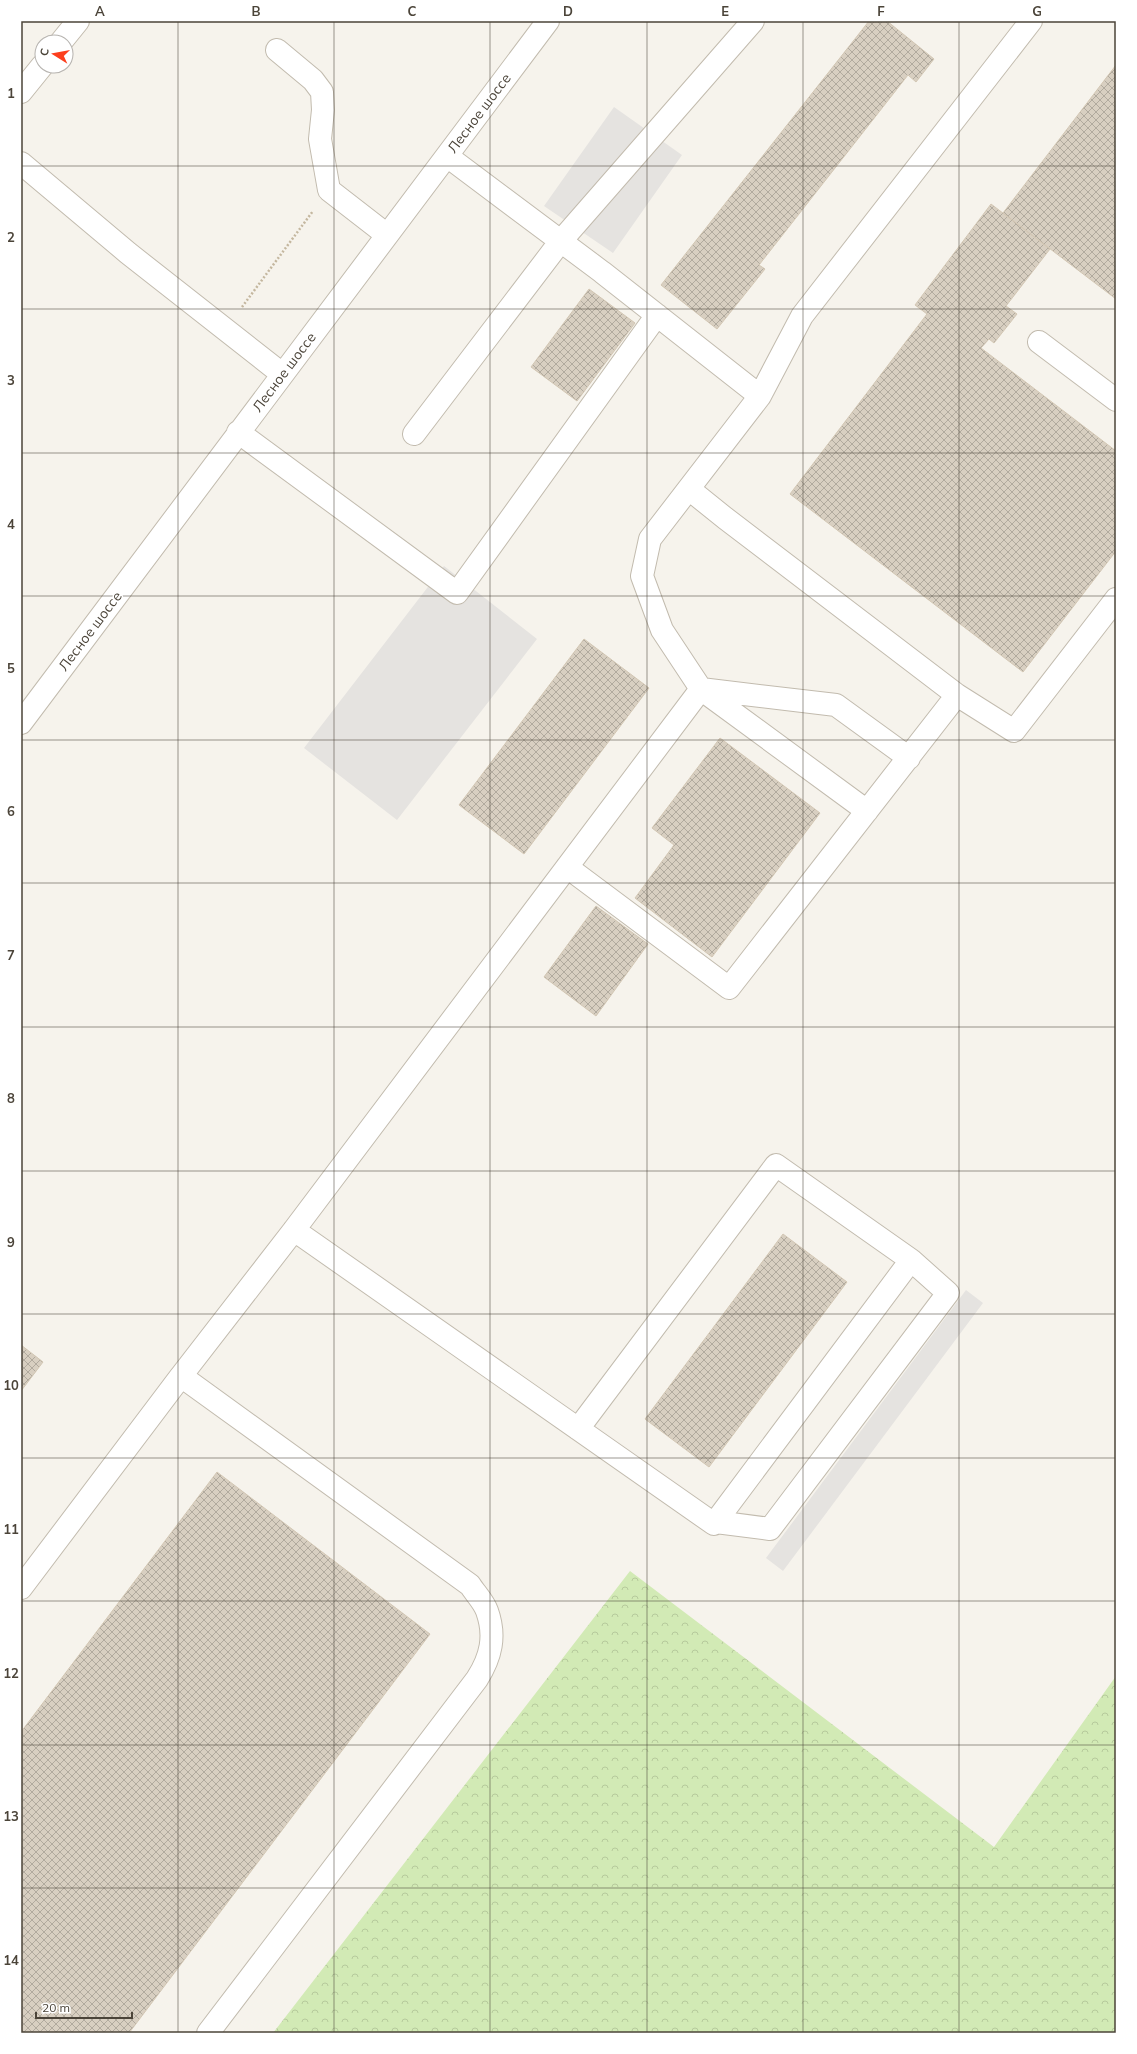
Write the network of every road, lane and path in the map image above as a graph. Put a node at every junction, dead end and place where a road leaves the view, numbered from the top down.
1 (78, 21) edge
2 (548, 21) edge
3 (753, 21) edge
4 (1031, 21) edge
5 (67, 34) edge
6 (277, 50) dead end
7 (36, 74) edge
8 (21, 92) edge
9 (447, 156) junction
10 (21, 164) edge
11 (329, 190) junction
12 (387, 235) junction
13 (560, 242) junction
14 (657, 315) junction
15 (225, 330) junction
16 (1039, 342) dead end
17 (282, 374) junction
18 (760, 396) junction
19 (1116, 400) edge
20 (238, 432) junction
21 (414, 434) dead end
22 (689, 488) junction
23 (1116, 599) edge
24 (701, 689) junction
25 (957, 695) junction
26 (21, 723) edge
27 (909, 758) junction
28 (867, 811) junction
29 (567, 867) junction
30 (294, 1230) junction
31 (911, 1260) junction
32 (181, 1376) junction
33 (578, 1429) junction
34 (716, 1522) junction
35 (21, 1588) edge
36 (208, 2033) edge

1 - 5 street
2 - 9 street, Лесное шоссе
3 - 13 street
4 - 18 street
6 - 11 street
7 - 8 street
9 - 12 street, Лесное шоссе
9 - 13 street
10 - 15 street
11 - 12 street
11 - 15 path
12 - 17 street, Лесное шоссе
13 - 14 street
13 - 21 street
14 - 18 street
14 - 20 street
15 - 17 street
16 - 19 street
17 - 20 street, Лесное шоссе
18 - 22 street
20 - 26 street, Лесное шоссе
22 - 24 street
22 - 25 street
23 - 25 street
24 - 27 street
24 - 28 street
24 - 29 street
25 - 27 street
27 - 28 street
28 - 29 street
29 - 30 street
30 - 32 street
30 - 33 street
31 - 33 street
31 - 34 street
31 - 34 street
32 - 35 street
32 - 36 street
33 - 34 street

